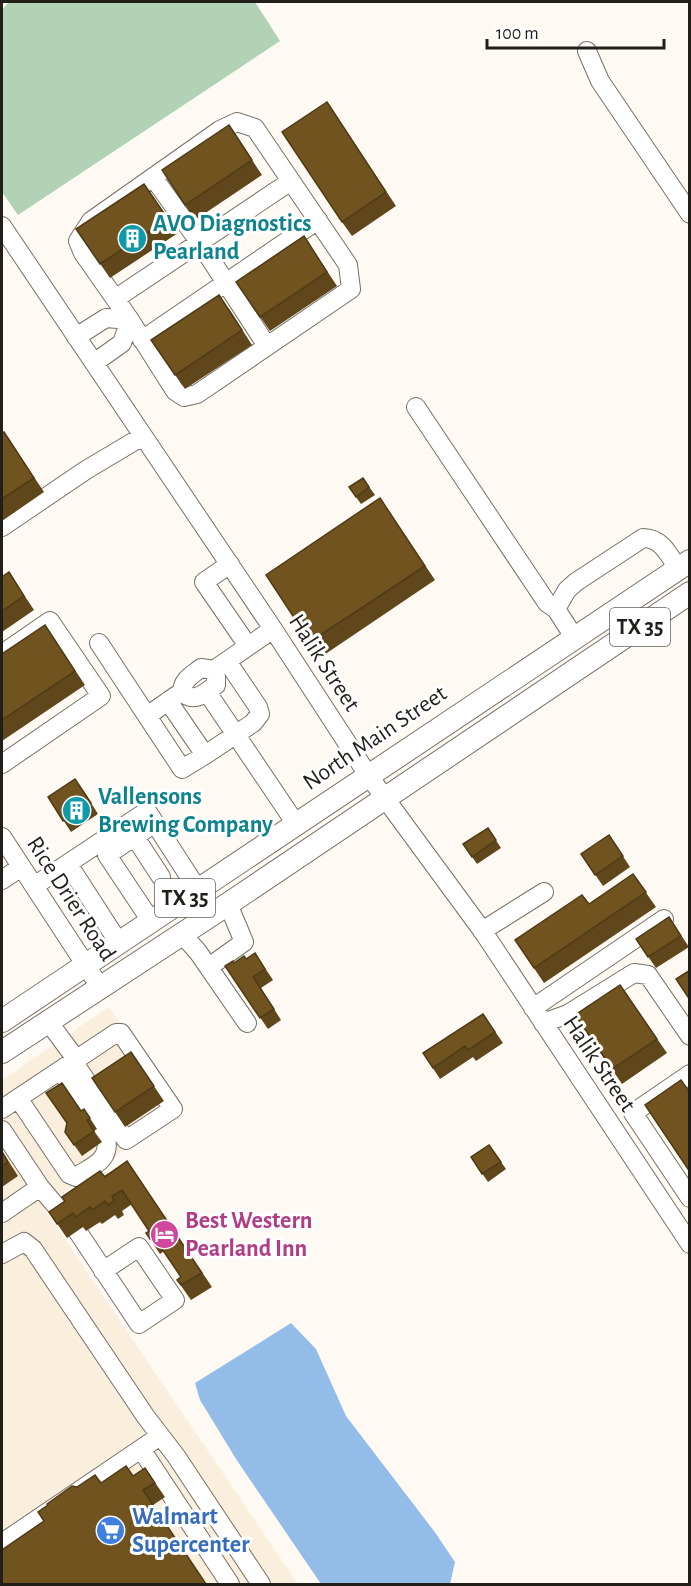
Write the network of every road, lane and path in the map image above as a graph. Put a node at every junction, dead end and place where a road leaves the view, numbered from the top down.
1 (586, 51) dead end
2 (153, 177) junction
3 (291, 182) junction
4 (690, 214) edge
5 (318, 220) junction
6 (2, 226) edge
7 (200, 243) junction
8 (226, 283) junction
9 (115, 299) junction
10 (130, 320) junction
11 (76, 337) junction
12 (142, 339) junction
13 (267, 346) junction
14 (93, 363) junction
15 (416, 406) dead end
16 (143, 436) junction
17 (2, 527) edge
18 (230, 564) junction
19 (684, 565) edge
20 (690, 593) edge
21 (556, 609) junction
22 (273, 629) junction
23 (574, 637) junction
24 (99, 643) dead end
25 (248, 646) junction
26 (2, 654) edge
27 (590, 660) junction
28 (220, 666) junction
29 (207, 692) junction
30 (175, 697) junction
31 (147, 716) junction
32 (236, 735) junction
33 (204, 755) junction
34 (2, 764) edge
35 (369, 775) junction
36 (385, 798) junction
37 (155, 823) junction
38 (296, 824) junction
39 (2, 837) edge
40 (135, 837) junction
41 (68, 864) junction
42 (21, 867) junction
43 (161, 877) dead end
44 (2, 880) edge
45 (34, 886) junction
46 (198, 890) junction
47 (544, 892) dead end
48 (228, 904) junction
49 (664, 919) edge
50 (151, 921) junction
51 (482, 931) junction
52 (182, 934) junction
53 (119, 943) junction
54 (86, 965) junction
55 (209, 967) junction
56 (100, 987) junction
57 (538, 1015) junction
58 (47, 1020) junction
59 (2, 1021) edge
60 (247, 1023) dead end
61 (690, 1036) edge
62 (2, 1052) edge
63 (70, 1064) junction
64 (690, 1074) edge
65 (18, 1098) junction
66 (2, 1109) edge
67 (633, 1113) junction
68 (608, 1120) junction
69 (2, 1130) edge
70 (69, 1174) junction
71 (42, 1189) junction
72 (690, 1198) edge
73 (2, 1213) edge
74 (688, 1239) edge
75 (2, 1254) edge
76 (104, 1271) dead end
77 (160, 1436) junction
78 (141, 1449) junction
79 (2, 1543) edge
80 (230, 1584) edge
81 (261, 1584) edge

1 - 4 street
2 - 3 street
2 - 7 street
2 - 9 street
3 - 5 street
3 - 7 street
5 - 8 street
5 - 13 street
6 - 11 street, Halik Street
7 - 8 street
7 - 9 street
8 - 12 street
8 - 13 street
9 - 10 street
10 - 11 street
10 - 12 street
10 - 14 street
11 - 14 street, Halik Street
12 - 13 street
14 - 16 street, Halik Street
15 - 21 street
16 - 17 street
16 - 18 street, Halik Street
18 - 22 street, Halik Street
18 - 25 street
19 - 21 street
19 - 23 main road, North Main Street / TX 35
20 - 27 main road, TX 35
21 - 23 street
22 - 25 street
22 - 35 street, Halik Street
23 - 27 main road
23 - 35 main road, North Main Street / TX 35
24 - 31 street
25 - 28 street
26 - 34 street
27 - 36 main road, TX 35
28 - 29 street
28 - 30 street
28 - 32 street
29 - 30 street
29 - 32 street
30 - 31 street
30 - 33 street
31 - 33 street
32 - 33 street
32 - 38 street
35 - 36 street, Halik Street
35 - 38 main road, North Main Street / TX 35
36 - 48 main road, TX 35
36 - 51 street, Halik Street
37 - 40 street
37 - 41 street
37 - 46 street
38 - 46 main road, North Main Street / TX 35
39 - 42 street, Rice Drier Road
40 - 43 street
40 - 50 street
41 - 45 street
41 - 53 street
42 - 44 street
42 - 45 street, Rice Drier Road
45 - 54 street, Rice Drier Road
46 - 50 main road, North Main Street / TX 35
47 - 51 street
48 - 52 main road, TX 35
48 - 55 street
49 - 57 street
50 - 53 main road, North Main Street / TX 35
51 - 57 street, Halik Street
52 - 55 street
52 - 56 main road, TX 35
53 - 54 main road, North Main Street / TX 35
54 - 56 street, Rice Drier Road
54 - 59 main road, North Main Street / TX 35
55 - 60 street
56 - 58 main road, TX 35
57 - 61 street
57 - 68 street, Halik Street
58 - 62 main road, TX 35
58 - 63 street
63 - 63 street
63 - 65 street
63 - 70 street
64 - 67 street
65 - 66 street
65 - 70 street
67 - 68 street
67 - 72 street
68 - 74 street, Halik Street
69 - 71 street
70 - 71 street
71 - 73 street
71 - 76 street
75 - 77 street
77 - 78 street
77 - 81 street
78 - 79 street
78 - 80 street

